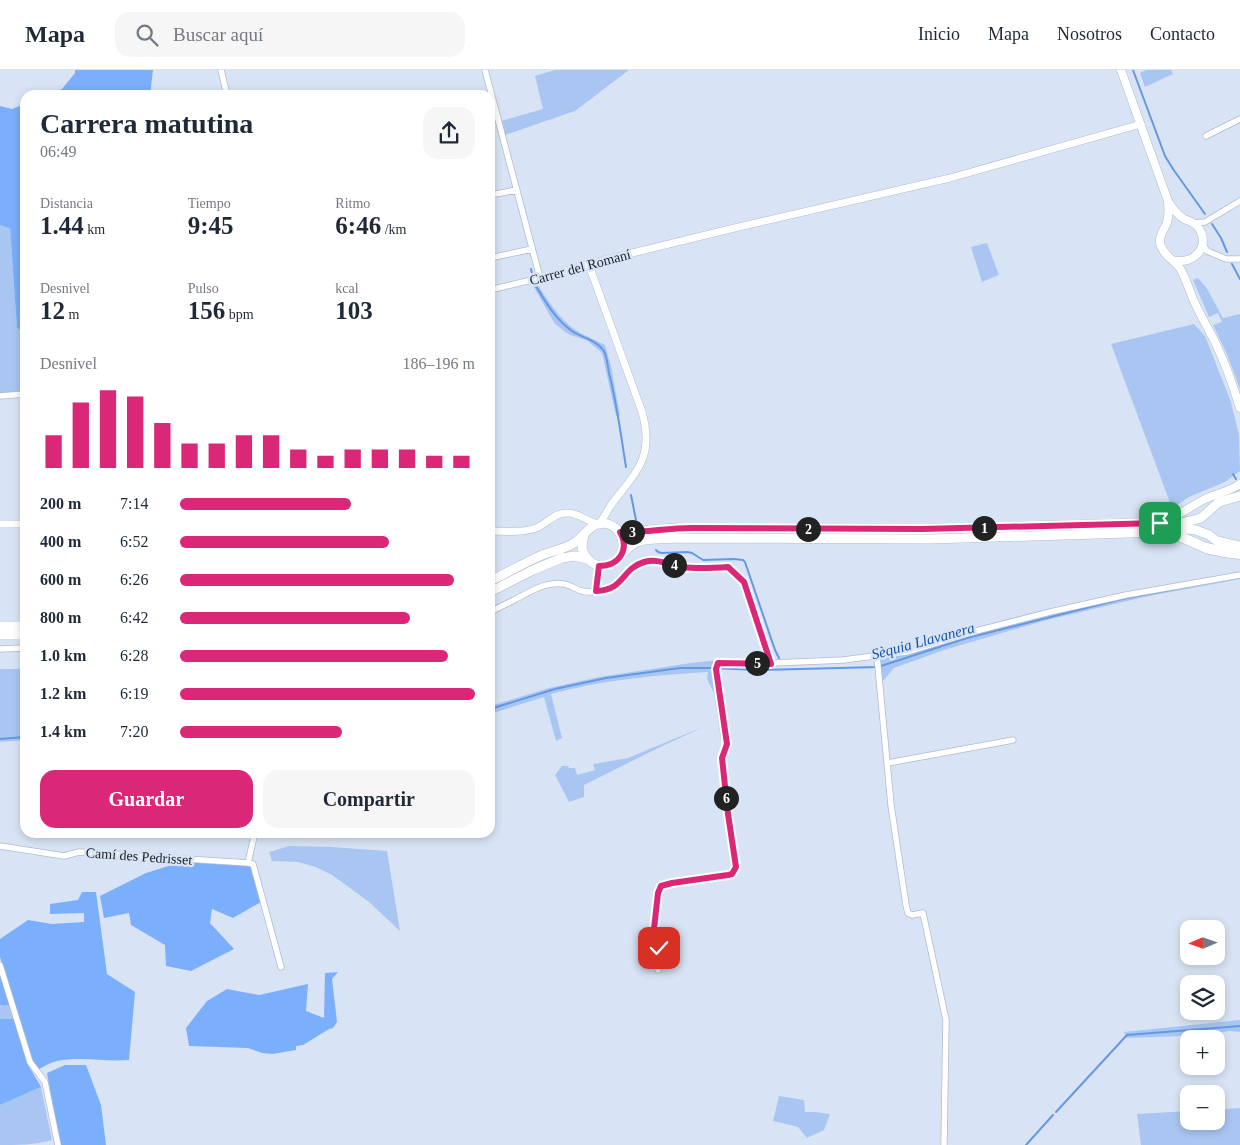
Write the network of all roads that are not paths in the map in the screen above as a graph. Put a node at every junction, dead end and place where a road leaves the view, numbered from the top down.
1 (222, 70) edge
2 (484, 70) edge
3 (1120, 70) edge
4 (225, 90) edge
5 (489, 90) edge
6 (495, 111) edge
7 (1240, 119) edge
8 (1141, 124) junction
9 (1206, 136) dead end
10 (516, 190) junction
11 (495, 194) edge
12 (1168, 201) junction
13 (1240, 202) edge
14 (1185, 219) junction
15 (1205, 222) junction
16 (1194, 223) junction
17 (1165, 226) junction
18 (1201, 233) junction
19 (1202, 243) junction
20 (532, 249) junction
21 (1207, 251) junction
22 (495, 257) edge
23 (1193, 257) junction
24 (1240, 258) edge
25 (1172, 260) junction
26 (589, 265) junction
27 (540, 278) junction
28 (1184, 278) junction
29 (495, 289) edge
30 (20, 394) edge
31 (0, 396) edge
32 (1240, 408) edge
33 (1240, 484) edge
34 (1240, 496) edge
35 (610, 508) junction
36 (1207, 514) junction
37 (582, 518) junction
38 (0, 524) edge
39 (20, 524) edge
40 (598, 524) junction
41 (612, 526) junction
42 (1160, 527) junction
43 (495, 531) edge
44 (620, 532) junction
45 (585, 534) junction
46 (1209, 535) junction
47 (1240, 546) edge
48 (622, 553) junction
49 (1240, 554) edge
50 (587, 559) junction
51 (599, 566) junction
52 (1240, 575) edge
53 (495, 579) edge
54 (495, 589) edge
55 (596, 591) junction
56 (495, 609) edge
57 (0, 626) edge
58 (20, 626) edge
59 (0, 636) edge
60 (20, 636) edge
61 (20, 648) edge
62 (0, 649) edge
63 (877, 656) junction
64 (771, 664) junction
65 (1013, 740) dead end
66 (888, 764) junction
67 (254, 838) edge
68 (0, 846) edge
69 (248, 864) junction
70 (0, 965) edge
71 (281, 967) dead end
72 (658, 970) dead end
73 (55, 1144) edge
74 (944, 1145) edge

1 - 4 street
2 - 5 street
3 - 8 main road
6 - 10 street
7 - 9 street
8 - 12 main road
8 - 26 street, Carrer del Romaní
10 - 11 street
10 - 20 street
12 - 14 main road
12 - 17 main road
13 - 15 street
14 - 16 main road
14 - 17 main road
15 - 16 street
15 - 18 street
16 - 18 main road
17 - 25 main road
18 - 19 main road
19 - 21 street
19 - 23 main road
20 - 22 street
20 - 27 street
21 - 23 street
21 - 24 street
23 - 25 main road
23 - 28 main road
25 - 28 main road
26 - 27 street, Carrer del Romaní
26 - 35 street
27 - 29 street, Carrer del Romaní
28 - 32 main road
30 - 31 street
33 - 42 main road
34 - 36 main road
35 - 40 street
35 - 41 street
36 - 42 main road
36 - 46 main road
37 - 40 street
37 - 43 street
37 - 45 street
38 - 39 street
40 - 41 main road
40 - 45 main road
41 - 44 main road
42 - 44 main road
42 - 46 main road
42 - 48 main road
42 - 49 highway
44 - 48 main road
45 - 50 main road
45 - 53 main road
46 - 47 main road
48 - 51 main road
50 - 51 main road
50 - 54 main road
51 - 55 street
52 - 63 street
55 - 56 street
55 - 64 street
57 - 58 main road
59 - 60 main road
61 - 62 street
63 - 64 street
63 - 66 street
64 - 72 street
65 - 66 street
66 - 74 street
67 - 69 street
68 - 69 street, Camí des Pedrisset
69 - 71 street
70 - 73 street

